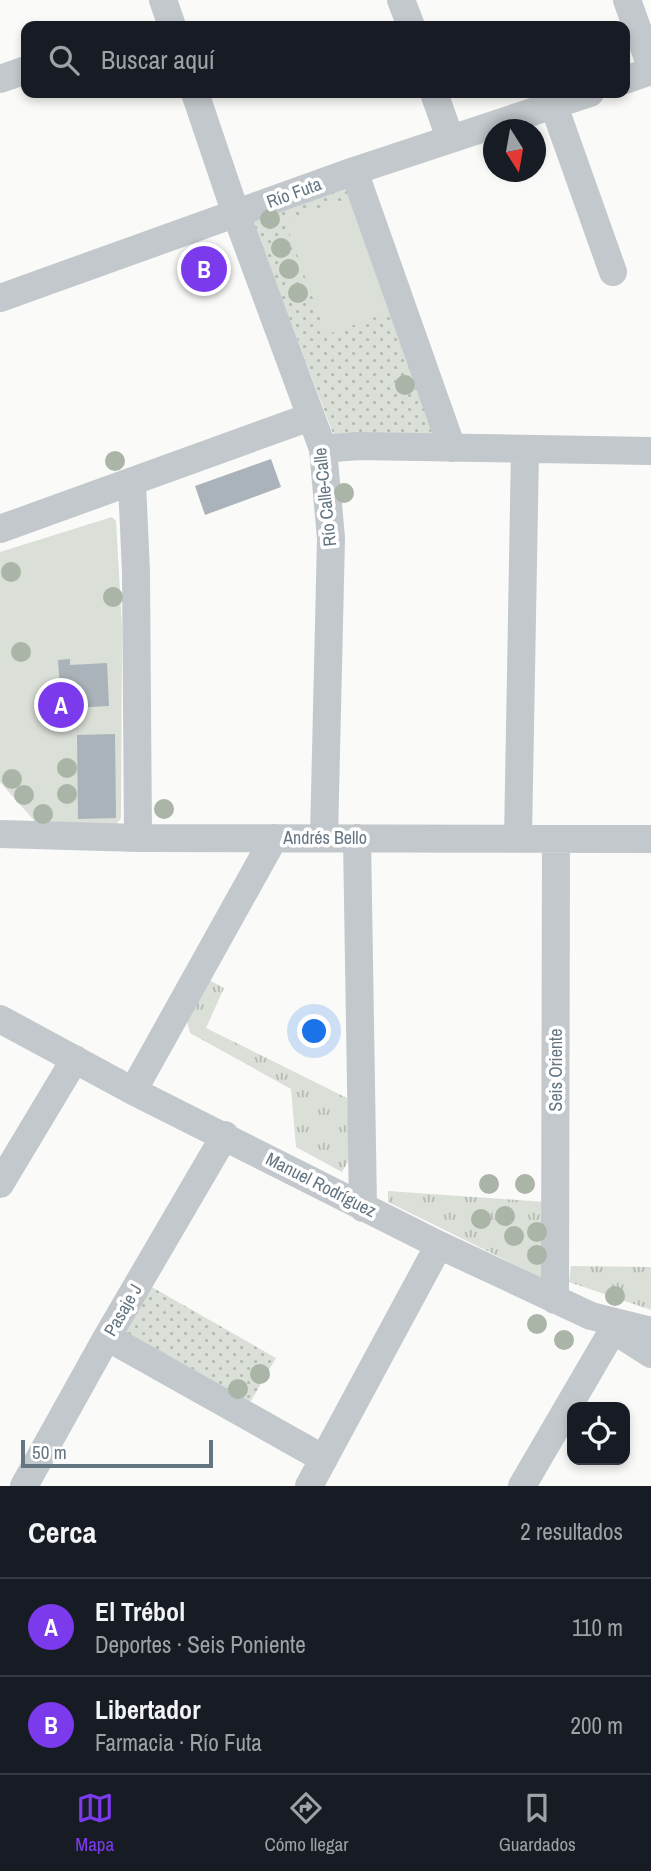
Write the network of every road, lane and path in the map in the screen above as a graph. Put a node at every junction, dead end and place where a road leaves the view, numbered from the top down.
1 (401, 0) edge
2 (627, 0) edge
3 (409, 21) edge
4 (651, 69) edge
5 (21, 72) edge
6 (630, 78) edge
7 (0, 79) edge
8 (197, 98) edge
9 (436, 98) edge
10 (576, 98) edge
11 (554, 106) junction
12 (450, 138) junction
13 (354, 171) junction
14 (236, 214) junction
15 (613, 272) dead end
16 (0, 298) edge
17 (310, 417) junction
18 (452, 448) junction
19 (323, 449) junction
20 (525, 450) junction
21 (651, 451) edge
22 (132, 483) junction
23 (0, 529) edge
24 (0, 834) edge
25 (138, 838) junction
26 (274, 838) junction
27 (324, 838) junction
28 (357, 838) junction
29 (518, 839) junction
30 (556, 839) junction
31 (651, 839) edge
32 (0, 1019) edge
33 (75, 1059) junction
34 (133, 1091) junction
35 (225, 1135) junction
36 (0, 1184) edge
37 (363, 1208) junction
38 (439, 1245) junction
39 (555, 1300) junction
40 (602, 1323) junction
41 (651, 1331) edge
42 (107, 1337) junction
43 (651, 1354) edge
44 (324, 1459) junction
45 (24, 1486) edge
46 (309, 1486) edge
47 (522, 1486) edge

1 - 3 street
2 - 4 street
4 - 6 street
5 - 7 street
8 - 14 street, Río Calle-Calle
9 - 12 street
10 - 11 street, Río Futa
11 - 12 street, Río Futa
11 - 15 street
12 - 13 street, Río Futa
13 - 14 street, Río Futa
13 - 18 street
14 - 16 street, Río Futa
14 - 17 street, Río Calle-Calle
17 - 19 street, Río Calle-Calle
17 - 22 street
18 - 19 street
18 - 20 street
19 - 27 street, Río Calle-Calle
20 - 21 street
20 - 29 street
22 - 23 street
22 - 25 street
24 - 25 street, Andrés Bello
25 - 26 street, Andrés Bello
26 - 27 street, Andrés Bello
26 - 34 street
27 - 28 street, Andrés Bello
28 - 29 street, Andrés Bello
28 - 37 street
29 - 30 street, Andrés Bello
30 - 31 street, Andrés Bello
30 - 39 street, Seis Oriente
32 - 33 street, Manuel Rodríguez
33 - 34 street, Manuel Rodríguez
33 - 36 street
34 - 35 street, Manuel Rodríguez
35 - 37 street, Manuel Rodríguez
35 - 42 street, Pasaje J
37 - 38 street, Manuel Rodríguez
38 - 39 street, Manuel Rodríguez
38 - 44 street
39 - 40 street, Manuel Rodríguez
40 - 41 street, Manuel Rodríguez
40 - 43 street
40 - 47 street
42 - 44 street
42 - 45 street, Pasaje J
44 - 46 street

